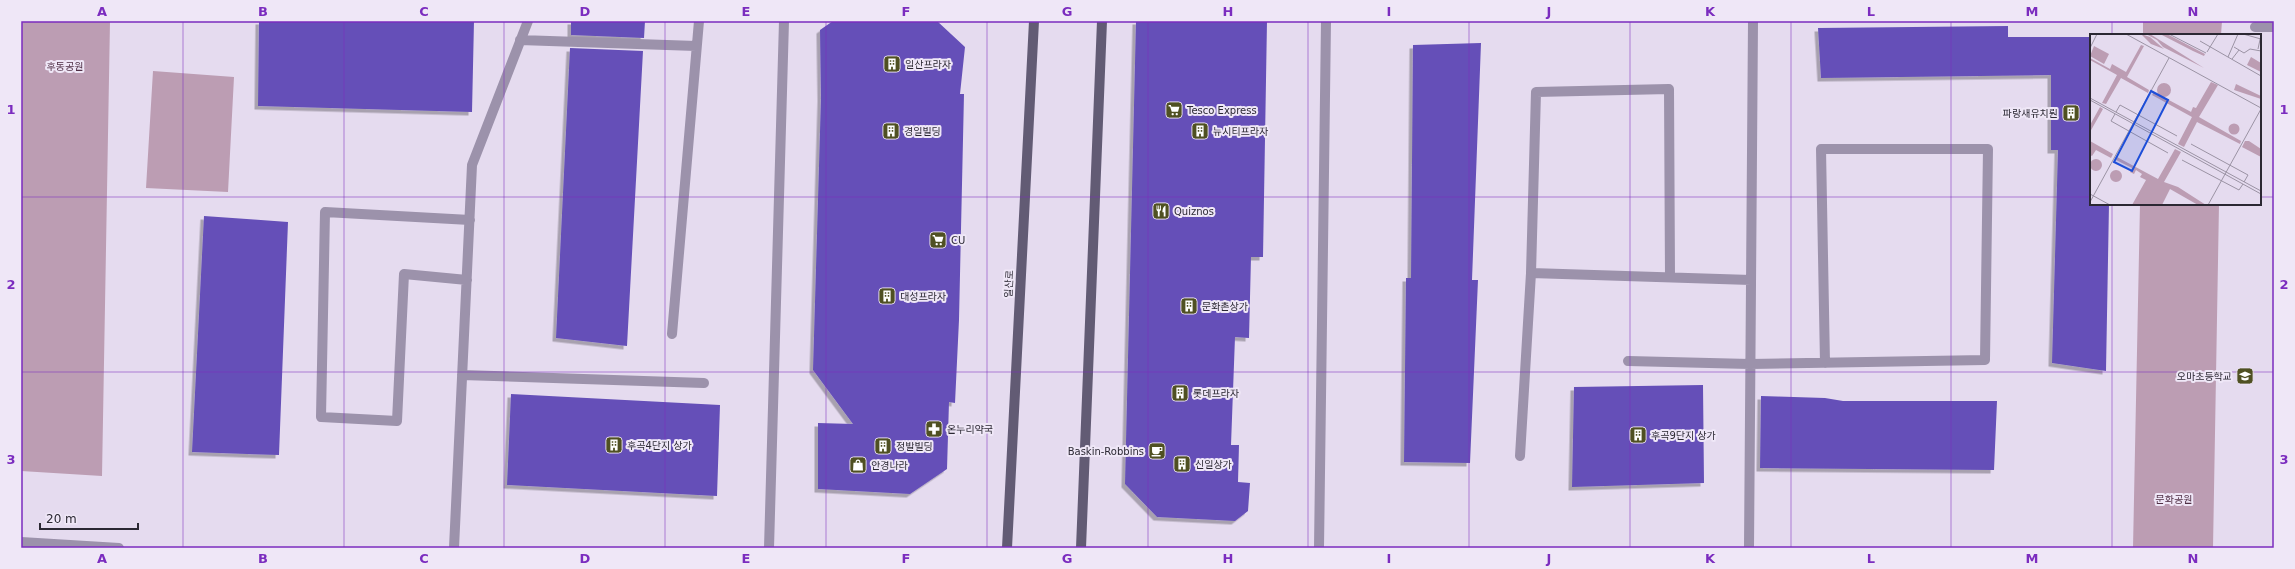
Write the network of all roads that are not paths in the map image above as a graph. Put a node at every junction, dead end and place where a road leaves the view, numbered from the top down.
1 (528, 21) edge
2 (699, 21) edge
3 (784, 21) edge
4 (1034, 21) edge
5 (1102, 21) edge
6 (1326, 21) edge
7 (1753, 21) edge
8 (2255, 27) dead end
9 (2274, 27) edge
10 (520, 40) junction
11 (696, 46) junction
12 (470, 220) junction
13 (1531, 274) junction
14 (1670, 278) junction
15 (467, 280) junction
16 (1751, 280) junction
17 (672, 334) dead end
18 (1628, 361) dead end
19 (1825, 363) junction
20 (1750, 364) junction
21 (462, 375) junction
22 (704, 383) dead end
23 (1520, 456) dead end
24 (21, 542) edge
25 (119, 548) edge
26 (454, 548) edge
27 (769, 548) edge
28 (1007, 548) edge
29 (1081, 548) edge
30 (1319, 548) edge
31 (1749, 548) edge

1 - 10 street
2 - 11 street
3 - 27 street
4 - 28 main road, 일산로
5 - 29 main road
6 - 30 street
7 - 16 street
8 - 9 street
10 - 11 street
10 - 12 street
11 - 17 street
12 - 15 street
12 - 15 street
13 - 14 street
13 - 14 street
13 - 23 street
14 - 16 street
15 - 21 street
16 - 20 street
18 - 20 street
19 - 19 street
19 - 20 street
20 - 31 street
21 - 22 street
21 - 26 street
24 - 25 street

